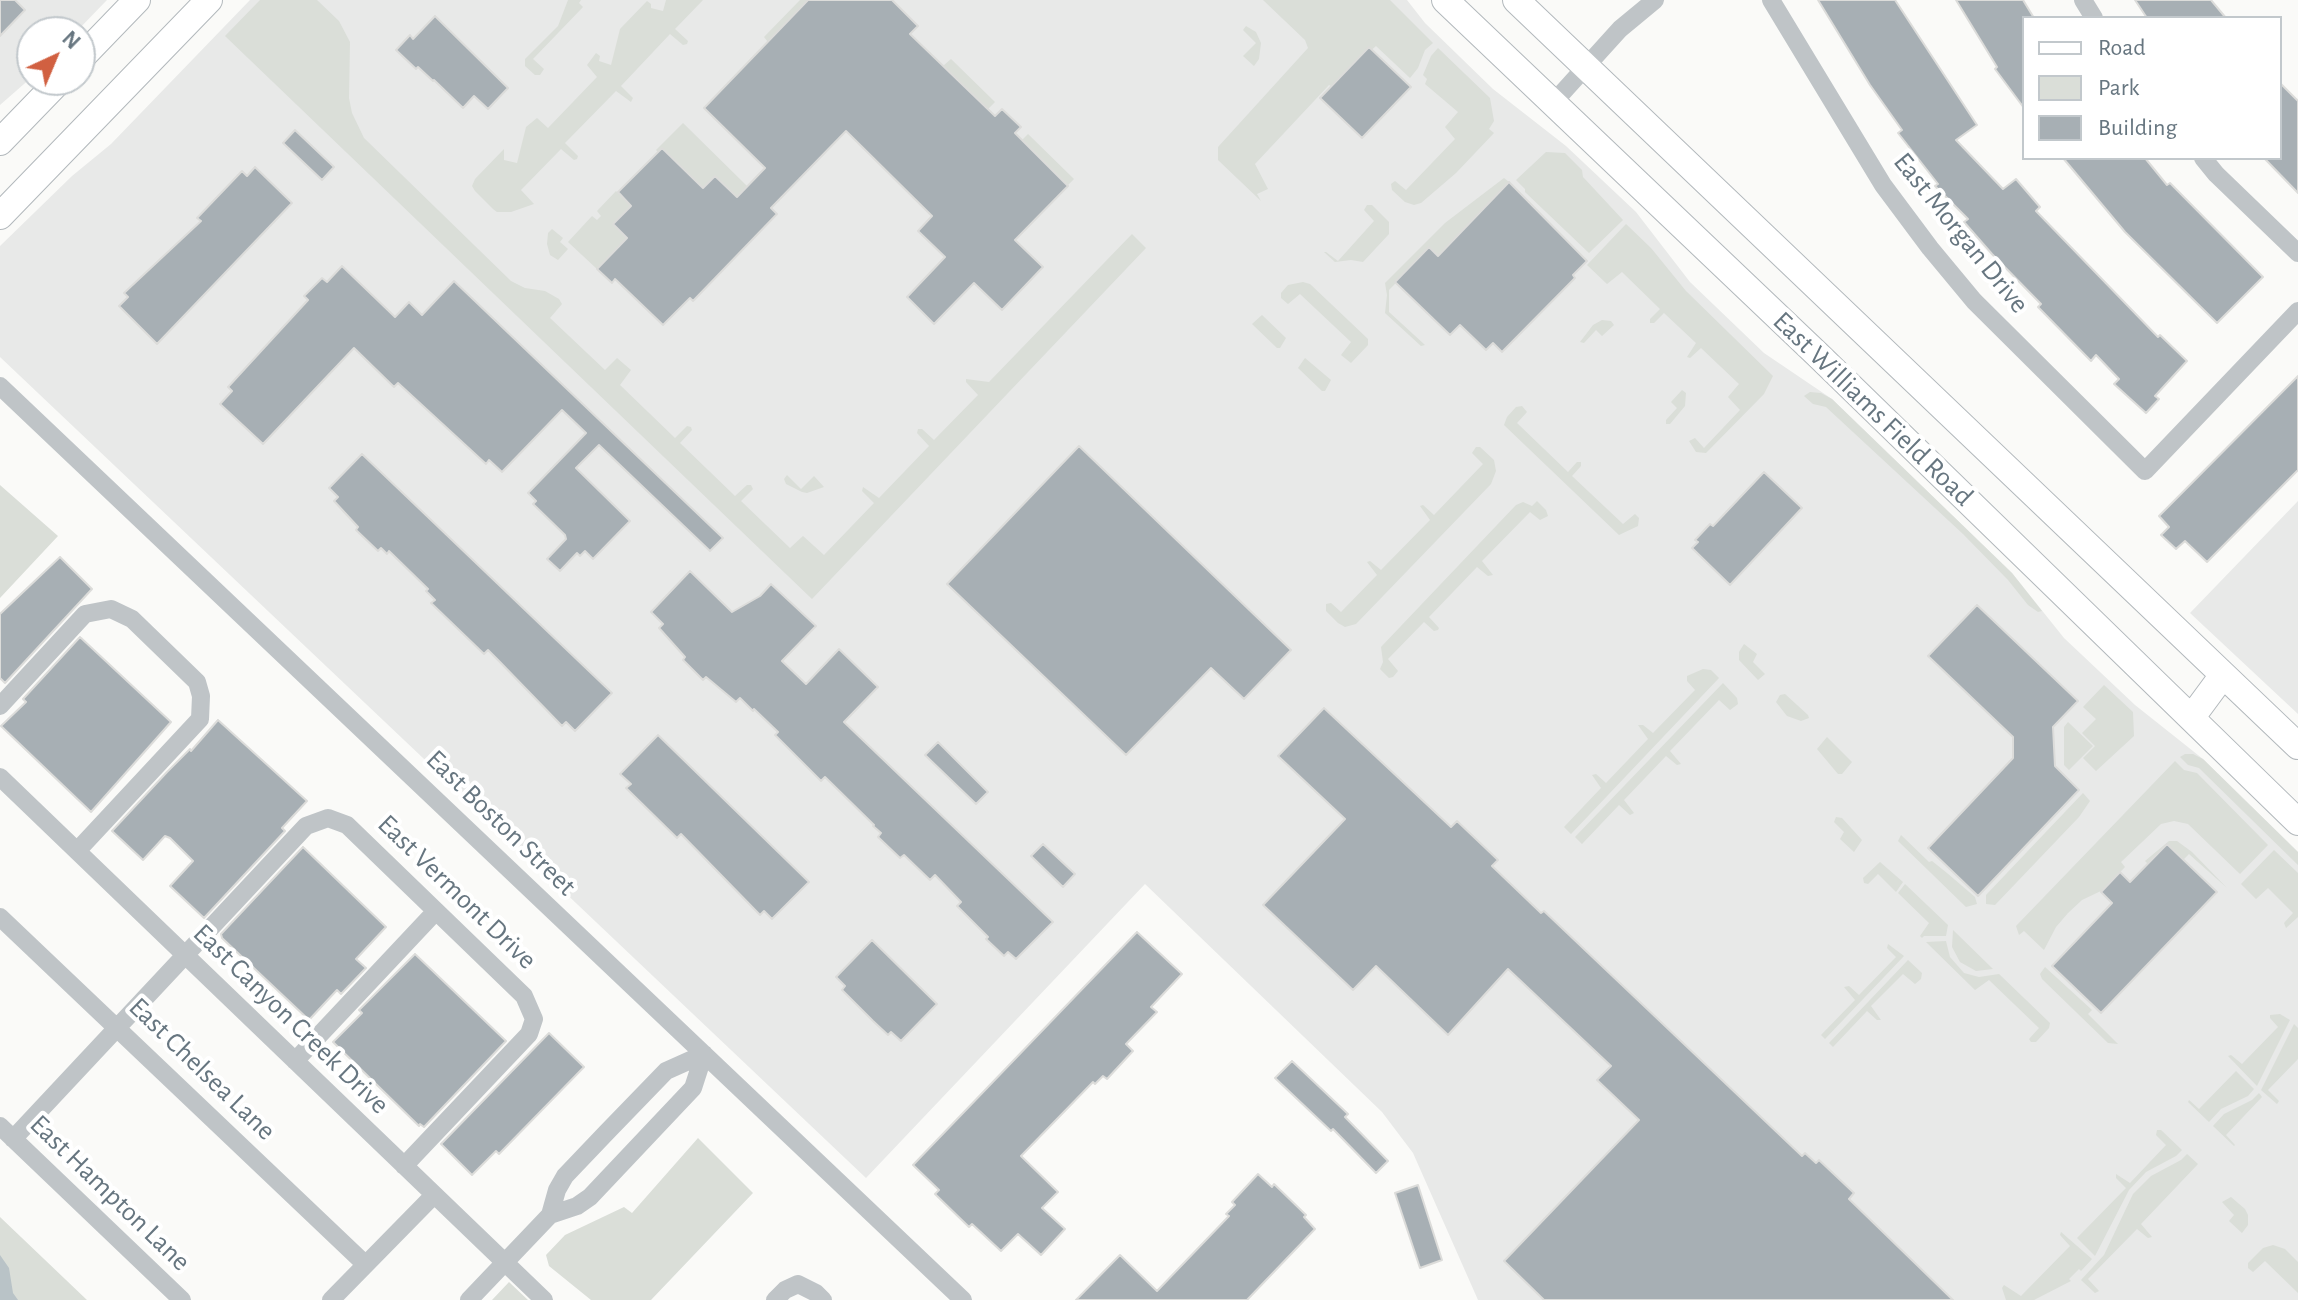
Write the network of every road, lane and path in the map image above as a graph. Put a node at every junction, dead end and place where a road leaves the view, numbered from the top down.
1 (137, 0) edge
2 (209, 0) edge
3 (1445, 0) edge
4 (1516, 0) edge
5 (1655, 0) edge
6 (1771, 0) edge
7 (96, 42) edge
8 (1586, 67) junction
9 (45, 96) edge
10 (1553, 103) junction
11 (0, 142) edge
12 (2205, 160) edge
13 (0, 216) edge
14 (2298, 253) edge
15 (2298, 311) edge
16 (0, 386) edge
17 (2223, 675) junction
18 (0, 706) edge
19 (2192, 717) junction
20 (2298, 746) edge
21 (0, 777) edge
22 (2298, 822) edge
23 (77, 851) junction
24 (436, 911) junction
25 (0, 917) edge
26 (184, 955) junction
27 (118, 1027) junction
28 (704, 1054) junction
29 (295, 1061) junction
30 (7, 1133) edge
31 (404, 1166) junction
32 (434, 1195) junction
33 (550, 1215) junction
34 (505, 1263) junction
35 (365, 1264) junction
36 (182, 1300) edge
37 (331, 1300) edge
38 (469, 1300) edge
39 (544, 1300) edge
40 (775, 1300) edge
41 (823, 1300) edge
42 (963, 1300) edge

1 - 7 main road
2 - 13 main road
3 - 10 main road, East Williams Field Road
4 - 8 main road, East Williams Field Road
5 - 8 street
6 - 15 street, East Morgan Drive
8 - 10 street
8 - 17 main road, East Williams Field Road
9 - 11 main road
10 - 19 main road, East Williams Field Road
12 - 14 street
16 - 28 street, East Boston Street
17 - 19 main road
17 - 20 main road, East Williams Field Road
18 - 23 street
19 - 22 main road, East Williams Field Road
21 - 23 street, East Canyon Creek Drive
23 - 26 street, East Canyon Creek Drive
24 - 26 street, East Vermont Drive
24 - 29 street
24 - 31 street, East Vermont Drive
25 - 27 street, East Chelsea Lane
26 - 27 street
26 - 29 street, East Canyon Creek Drive
27 - 30 street
27 - 35 street, East Chelsea Lane
28 - 33 street
28 - 33 street
28 - 42 street, East Boston Street
29 - 31 street, East Canyon Creek Drive
30 - 36 street, East Hampton Lane
31 - 32 street, East Canyon Creek Drive
32 - 34 street, East Canyon Creek Drive
32 - 35 street
33 - 34 street
34 - 38 street
34 - 39 street, East Canyon Creek Drive
35 - 37 street
40 - 41 street

